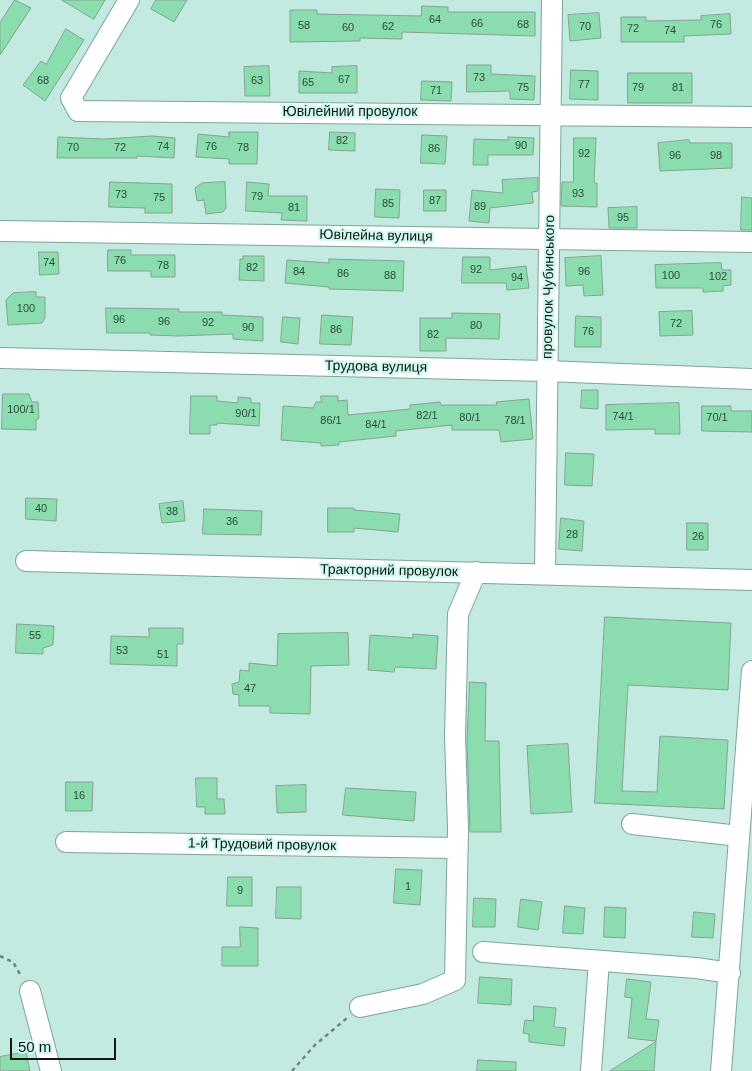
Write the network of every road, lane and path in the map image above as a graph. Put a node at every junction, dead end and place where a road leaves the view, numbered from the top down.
1 (130, 0) edge
2 (552, 0) edge
3 (552, 113) junction
4 (752, 117) edge
5 (0, 230) edge
6 (550, 239) junction
7 (752, 242) edge
8 (0, 358) edge
9 (546, 372) junction
10 (752, 379) edge
11 (26, 561) dead end
12 (476, 572) junction
13 (545, 574) junction
14 (752, 580) edge
15 (752, 671) edge
16 (632, 824) dead end
17 (739, 836) junction
18 (66, 842) dead end
19 (458, 848) junction
20 (483, 952) dead end
21 (0, 956) edge
22 (599, 961) junction
23 (730, 973) junction
24 (30, 990) joint
25 (360, 1007) joint
26 (51, 1071) edge
27 (292, 1071) edge
28 (591, 1071) edge
29 (721, 1071) edge

1 - 3 street, Ювілейний провулок
2 - 3 street, провулок Чубинського
3 - 4 street, Ювілейний провулок
3 - 6 street, провулок Чубинського
5 - 6 street, Ювілейна вулиця
6 - 7 street, Ювілейна вулиця
6 - 9 street, провулок Чубинського
8 - 9 street, Трудова вулиця
9 - 10 street, Трудова вулиця
9 - 13 street, провулок Чубинського
11 - 12 street, Тракторний провулок
12 - 13 street, Тракторний провулок
12 - 19 street
13 - 14 street, Тракторний провулок
15 - 17 street
16 - 17 street
17 - 23 street
18 - 19 street, 1-й Трудовий провулок
19 - 25 street
20 - 22 street
21 - 24 path
22 - 23 street
22 - 28 street
23 - 29 street
24 - 26 street
25 - 27 path

